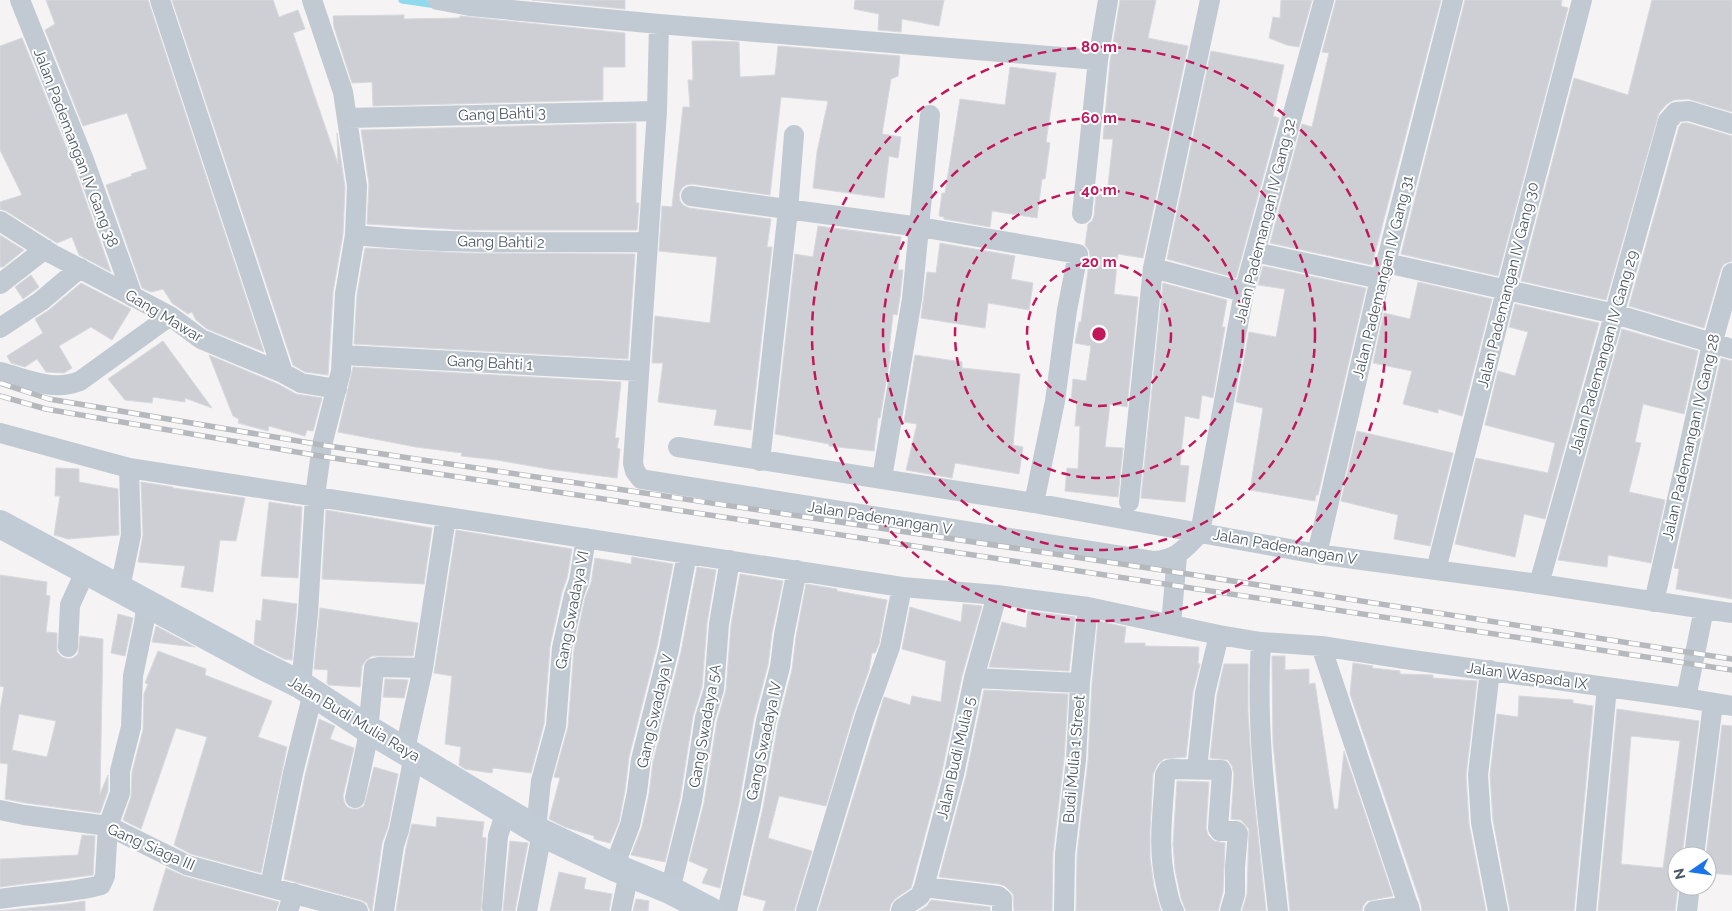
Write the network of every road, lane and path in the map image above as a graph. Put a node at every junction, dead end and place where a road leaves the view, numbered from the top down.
1 (20, 0) edge
2 (160, 0) edge
3 (312, 0) edge
4 (438, 0) edge
5 (1108, 0) edge
6 (1210, 0) edge
7 (1324, 0) edge
8 (1453, 0) edge
9 (1582, 0) edge
10 (470, 3) edge
11 (658, 31) junction
12 (1098, 60) junction
13 (657, 111) junction
14 (930, 115) dead end
15 (347, 118) junction
16 (1732, 124) edge
17 (794, 135) dead end
18 (691, 196) dead end
19 (788, 210) junction
20 (1082, 214) dead end
21 (0, 221) edge
22 (920, 228) junction
23 (355, 235) junction
24 (648, 242) junction
25 (45, 249) junction
26 (1254, 252) junction
27 (80, 268) junction
28 (1153, 268) junction
29 (1383, 272) junction
30 (1732, 274) edge
31 (0, 284) edge
32 (1506, 291) junction
33 (1244, 292) junction
34 (133, 297) junction
35 (1615, 314) junction
36 (170, 316) junction
37 (0, 328) edge
38 (1712, 344) junction
39 (1732, 349) edge
40 (343, 355) junction
41 (638, 371) junction
42 (0, 372) edge
43 (283, 373) junction
44 (337, 389) junction
45 (0, 433) edge
46 (678, 448) dead end
47 (760, 461) junction
48 (128, 468) junction
49 (882, 478) junction
50 (315, 496) junction
51 (1128, 502) dead end
52 (1034, 503) junction
53 (446, 516) junction
54 (0, 524) edge
55 (1200, 533) junction
56 (586, 538) junction
57 (687, 554) junction
58 (1318, 554) junction
59 (1177, 556) junction
60 (730, 560) junction
61 (86, 570) junction
62 (797, 570) junction
63 (1436, 570) junction
64 (1539, 584) junction
65 (902, 587) junction
66 (120, 588) junction
67 (997, 595) junction
68 (146, 602) junction
69 (1654, 602) junction
70 (1088, 607) junction
71 (1704, 609) junction
72 (1732, 612) edge
73 (1170, 624) junction
74 (1219, 635) junction
75 (1261, 642) junction
76 (1321, 646) junction
77 (68, 647) dead end
78 (423, 668) junction
79 (1490, 670) junction
80 (974, 678) junction
81 (1080, 683) junction
82 (1607, 688) junction
83 (307, 689) junction
84 (1686, 698) junction
85 (1722, 705) edge
86 (368, 729) junction
87 (409, 753) junction
88 (1197, 770) junction
89 (355, 798) dead end
90 (0, 810) edge
91 (506, 811) junction
92 (108, 826) junction
93 (539, 831) junction
94 (1696, 846) edge
95 (621, 870) junction
96 (270, 886) junction
97 (924, 887) junction
98 (670, 890) junction
99 (1689, 896) edge
100 (0, 899) edge
101 (291, 902) edge
102 (27, 903) edge
103 (492, 907) dead end
104 (1409, 909) edge
105 (358, 911) edge
106 (384, 911) edge
107 (527, 911) edge
108 (621, 911) edge
109 (710, 911) edge
110 (727, 911) edge
111 (806, 911) edge
112 (901, 911) edge
113 (1002, 911) edge
114 (1064, 911) edge
115 (1174, 911) edge
116 (1230, 911) edge
117 (1278, 911) edge
118 (1374, 911) edge
119 (1498, 911) edge
120 (1586, 911) edge
121 (1687, 911) edge

1 - 34 street, Jalan Pademangan IV Gang 38
2 - 43 street
3 - 15 street
4 - 10 street
5 - 12 street
6 - 28 street
7 - 26 street, Jalan Pademangan IV Gang 32
8 - 29 street, Jalan Pademangan IV Gang 31
9 - 32 street, Jalan Pademangan IV Gang 30
10 - 11 street
11 - 12 street
11 - 13 street
12 - 20 street
13 - 15 street, Gang Bahti 3
13 - 24 street
14 - 22 street
15 - 23 street
16 - 35 street, Jalan Pademangan IV Gang 29
17 - 19 street
18 - 19 street
19 - 22 street
19 - 47 street
21 - 25 street, Gang Mawar
22 - 49 street
22 - 52 street
23 - 24 street, Gang Bahti 2
23 - 40 street
24 - 41 street
25 - 27 street, Gang Mawar
25 - 31 street
26 - 29 street
26 - 33 street, Jalan Pademangan IV Gang 32
27 - 34 street, Gang Mawar
27 - 37 street
28 - 33 street
28 - 51 street
29 - 32 street
29 - 58 street, Jalan Pademangan IV Gang 31
30 - 38 street, Jalan Pademangan IV Gang 28
32 - 35 street
32 - 63 street, Jalan Pademangan IV Gang 30
33 - 55 street, Jalan Pademangan IV Gang 32
34 - 36 street, Gang Mawar
35 - 38 street
35 - 64 street, Jalan Pademangan IV Gang 29
36 - 42 street
36 - 43 street, Gang Mawar
38 - 39 street
38 - 69 street, Jalan Pademangan IV Gang 28
40 - 41 street, Gang Bahti 1
40 - 44 street
41 - 59 street, Jalan Pademangan V
43 - 44 street, Gang Mawar
44 - 50 street
45 - 48 street, Jalan Waspada IX
46 - 47 street
47 - 49 street
48 - 50 street, Jalan Waspada IX
48 - 66 street
49 - 52 street
50 - 53 street, Jalan Waspada IX
50 - 83 street
52 - 55 street
53 - 56 street, Jalan Waspada IX
53 - 78 street
54 - 61 street, Jalan Budi Mulia Raya
55 - 58 street, Jalan Pademangan V
55 - 59 street, Jalan Pademangan V
56 - 57 street, Jalan Waspada IX
56 - 93 street, Gang Swadaya VI
57 - 60 street, Jalan Waspada IX
57 - 95 street, Gang Swadaya V
58 - 63 street, Jalan Pademangan V
59 - 73 street
60 - 62 street, Jalan Waspada IX
60 - 98 street, Gang Swadaya 5A
61 - 66 street, Jalan Budi Mulia Raya
61 - 77 street
62 - 65 street, Jalan Waspada IX
62 - 110 street, Gang Swadaya IV
63 - 64 street, Jalan Pademangan V
64 - 69 street, Jalan Pademangan V
65 - 67 street, Jalan Waspada IX
65 - 111 street
66 - 68 street, Jalan Budi Mulia Raya
67 - 70 street, Jalan Waspada IX
67 - 80 street, Jalan Budi Mulia 5
68 - 83 street, Jalan Budi Mulia Raya
68 - 92 street
69 - 71 street, Jalan Pademangan V
70 - 73 street, Jalan Waspada IX
70 - 81 street, Budi Mulia 1 Street
71 - 72 street, Jalan Pademangan V
71 - 84 street
73 - 74 street, Jalan Waspada IX
74 - 75 street, Jalan Waspada IX
74 - 88 street
75 - 76 street, Jalan Waspada IX
75 - 117 street
76 - 79 street, Jalan Waspada IX
76 - 104 street
78 - 86 street
78 - 87 street
79 - 82 street, Jalan Waspada IX
79 - 119 street
80 - 81 street
80 - 97 street, Jalan Budi Mulia 5
81 - 114 street, Budi Mulia 1 Street
82 - 84 street, Jalan Waspada IX
82 - 120 street
83 - 86 street, Jalan Budi Mulia Raya
83 - 96 street
84 - 85 street, Jalan Waspada IX
85 - 94 street
86 - 87 street, Jalan Budi Mulia Raya
86 - 89 street
87 - 91 street, Jalan Budi Mulia Raya
87 - 106 street
88 - 115 street
88 - 116 street
90 - 92 street, Gang Siaga III
91 - 93 street, Jalan Budi Mulia Raya
91 - 103 street
92 - 96 street, Gang Siaga III
92 - 102 street
93 - 95 street, Jalan Budi Mulia Raya
93 - 107 street, Gang Swadaya VI
95 - 98 street, Jalan Budi Mulia Raya
95 - 108 street, Gang Swadaya V
96 - 101 street, Gang Siaga III
97 - 112 street, Jalan Budi Mulia 5
97 - 113 street
98 - 109 street, Jalan Budi Mulia Raya
99 - 121 street
100 - 102 street
101 - 105 street, Gang Siaga III
104 - 118 street

